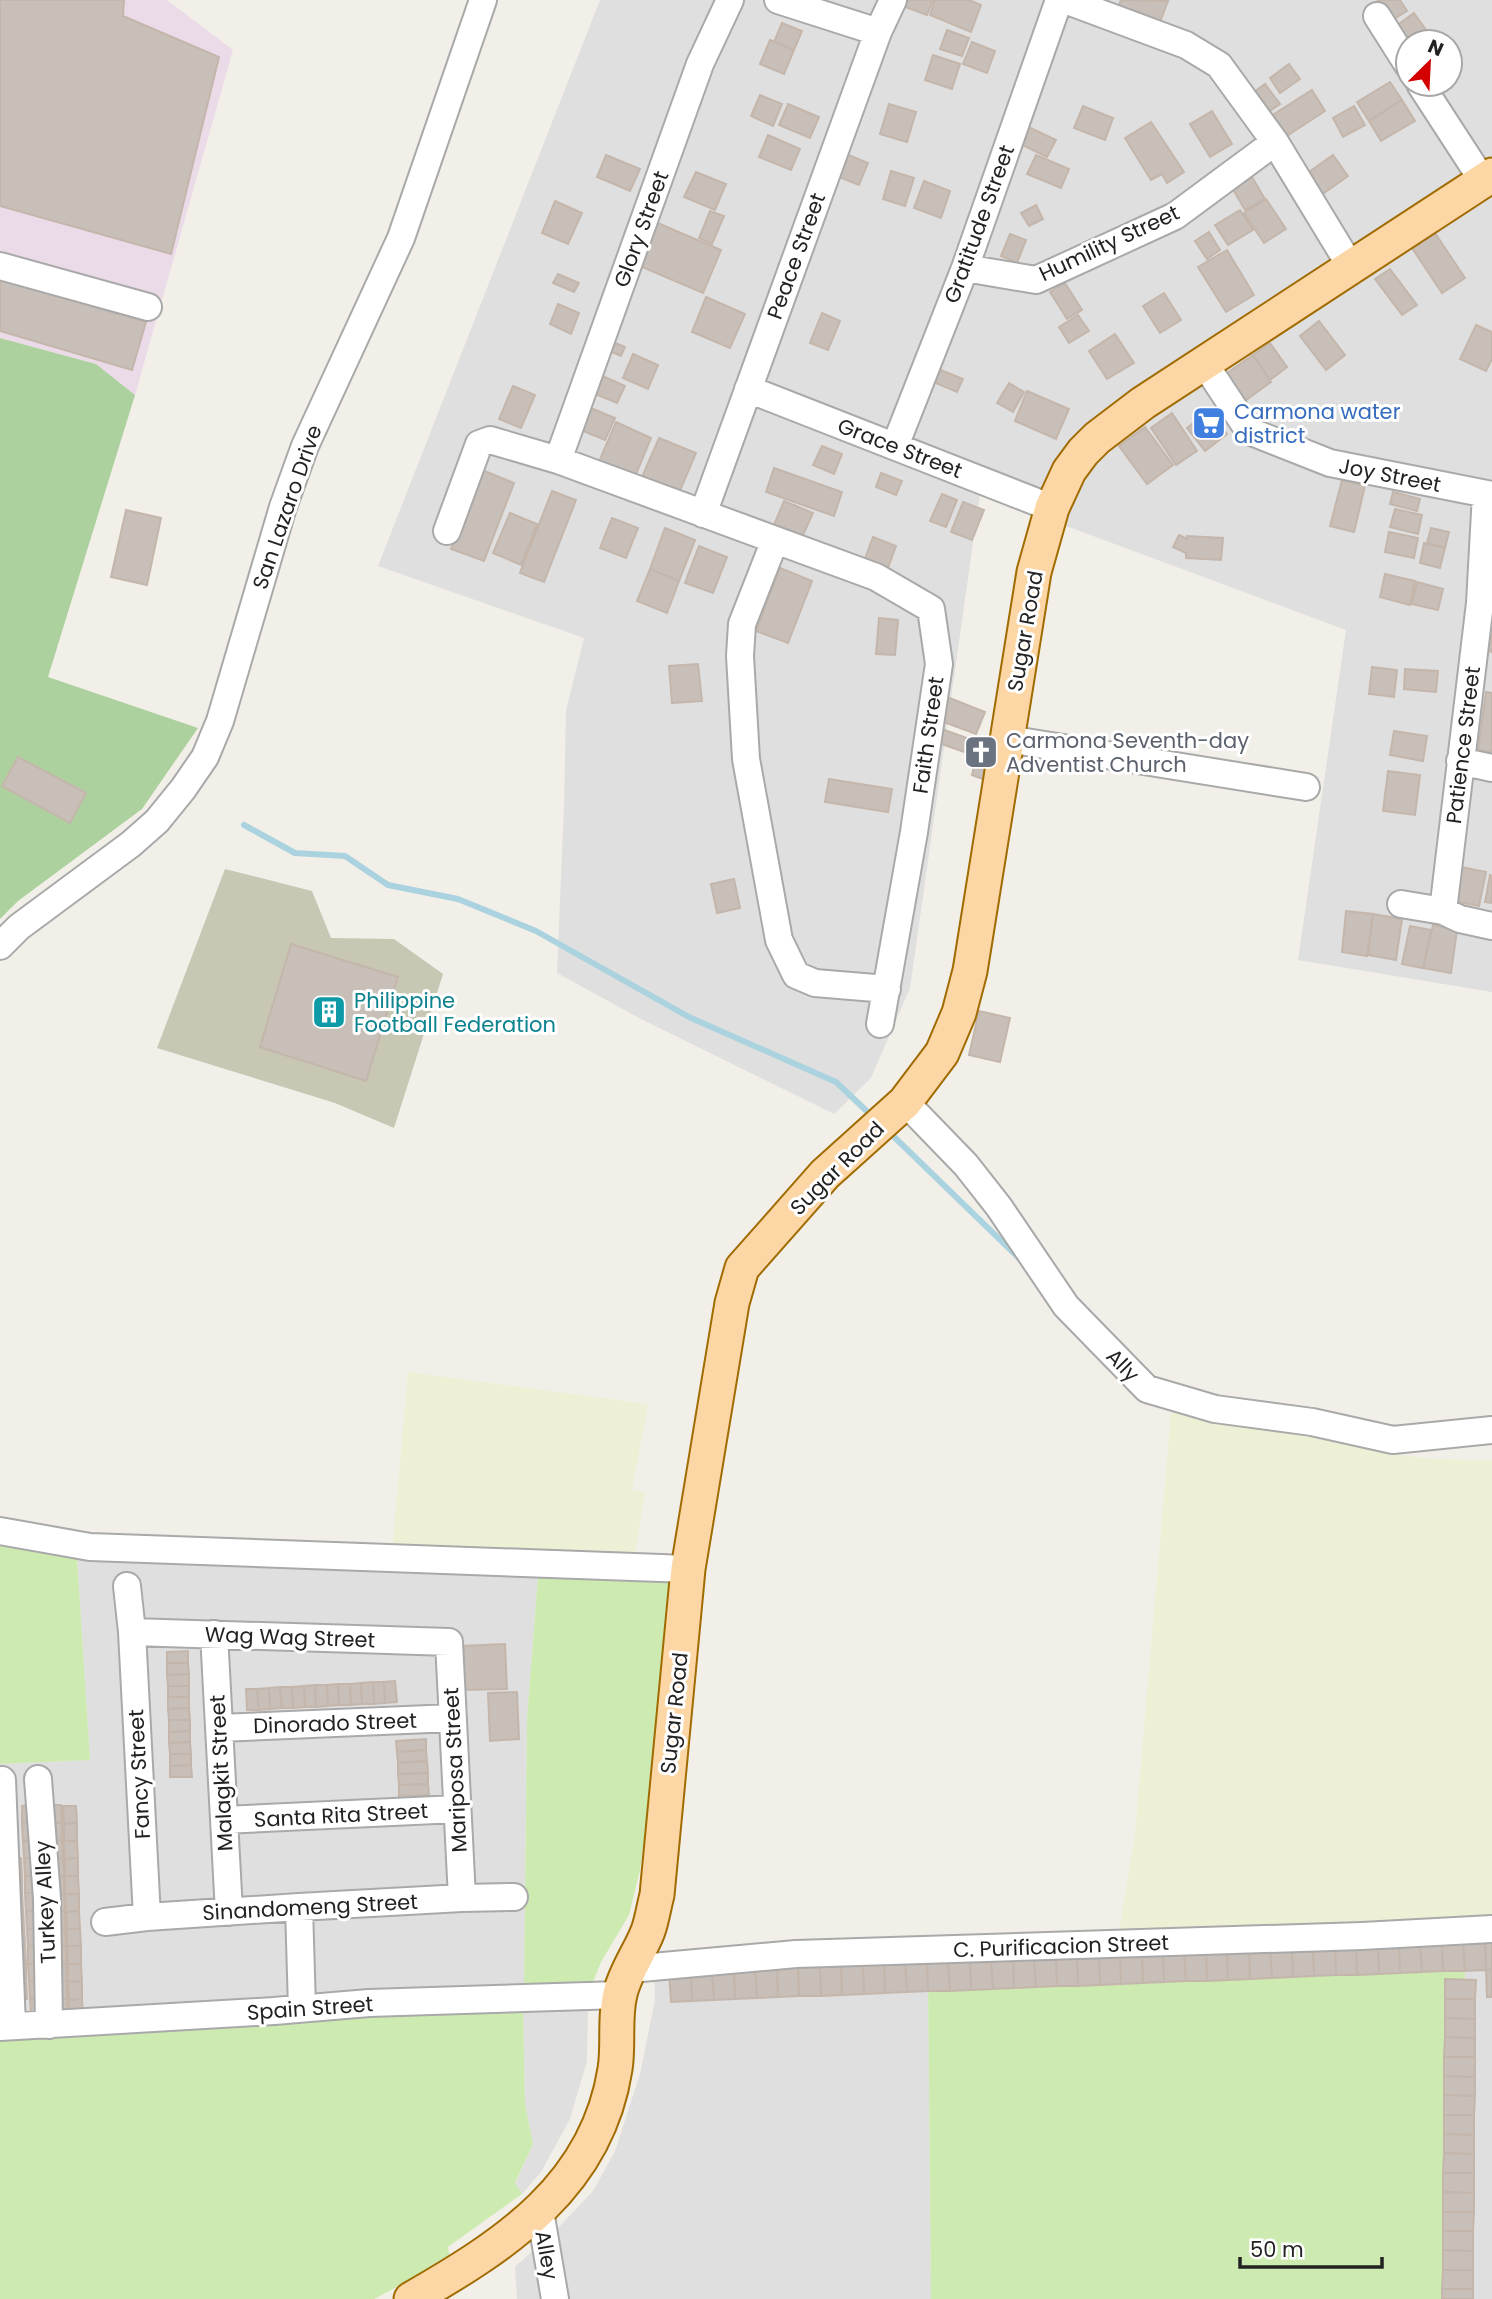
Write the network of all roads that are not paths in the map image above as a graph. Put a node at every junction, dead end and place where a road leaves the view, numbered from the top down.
1 (483, 0) edge
2 (730, 0) edge
3 (778, 0) edge
4 (893, 0) edge
5 (1059, 0) edge
6 (1065, 0) edge
7 (1377, 16) dead end
8 (878, 32) junction
9 (1394, 43) edge
10 (1430, 98) edge
11 (1275, 142) junction
12 (1487, 178) edge
13 (0, 266) edge
14 (1351, 267) junction
15 (965, 268) junction
16 (148, 307) dead end
17 (1205, 363) junction
18 (748, 389) junction
19 (895, 446) junction
20 (558, 460) junction
21 (1489, 494) edge
22 (1052, 508) junction
23 (703, 513) junction
24 (447, 531) dead end
25 (775, 540) junction
26 (1486, 604) edge
27 (1007, 739) junction
28 (1460, 761) junction
29 (1492, 768) edge
30 (1306, 787) dead end
31 (1401, 904) dead end
32 (1443, 911) junction
33 (1492, 926) edge
34 (0, 946) edge
35 (887, 989) junction
36 (880, 1024) dead end
37 (905, 1102) junction
38 (1492, 1430) edge
39 (0, 1531) edge
40 (688, 1569) junction
41 (127, 1586) dead end
42 (132, 1632) junction
43 (214, 1634) junction
44 (449, 1642) joint
45 (452, 1718) junction
46 (219, 1728) junction
47 (38, 1779) dead end
48 (2, 1780) dead end
49 (457, 1809) junction
50 (224, 1820) junction
51 (462, 1898) junction
52 (514, 1898) dead end
53 (308, 1906) junction
54 (229, 1912) junction
55 (147, 1917) junction
56 (105, 1922) dead end
57 (1492, 1929) edge
58 (625, 1982) junction
59 (310, 1996) junction
60 (49, 2025) junction
61 (6, 2027) edge
62 (540, 2211) junction
63 (411, 2299) edge
64 (555, 2299) edge

1 - 34 street, San Lazaro Drive
2 - 20 street, Glory Street
3 - 8 street
4 - 8 street, Peace Street
5 - 15 street, Gratitude Street
6 - 11 street
7 - 9 street
8 - 18 street, Peace Street
10 - 12 street
11 - 14 street
11 - 15 street, Humility Street
12 - 14 main road, Sugar Road
13 - 16 street
14 - 17 main road, Sugar Road
15 - 19 street, Gratitude Street
17 - 21 street, Joy Street
17 - 22 main road, Sugar Road
18 - 19 street, Grace Street
18 - 23 street, Peace Street
19 - 22 street, Grace Street
20 - 23 street, Faith Street
20 - 24 street, Faith Street
21 - 26 street, Patience Street
22 - 27 main road, Sugar Road
23 - 25 street, Faith Street
25 - 35 street
25 - 35 street, Faith Street
26 - 28 street, Patience Street
27 - 30 street
27 - 37 main road, Sugar Road
28 - 29 street
28 - 32 street, Patience Street
31 - 32 street
32 - 33 street
35 - 36 street, Faith Street
37 - 38 street, Ally
37 - 40 main road, Sugar Road
39 - 40 street
40 - 58 main road, Sugar Road
41 - 42 street, Fancy Street
42 - 43 street, Wag Wag Street
42 - 55 street, Fancy Street
43 - 44 street, Wag Wag Street
43 - 46 street, Malagkit Street
44 - 45 street, Mariposa Street
45 - 46 street, Dinorado Street
45 - 49 street, Mariposa Street
46 - 50 street, Malagkit Street
47 - 60 street, Turkey Alley
48 - 61 street
49 - 50 street, Santa Rita Street
49 - 51 street, Mariposa Street
50 - 54 street, Malagkit Street
51 - 52 street, Sinandomeng Street
51 - 53 street, Sinandomeng Street
53 - 54 street, Sinandomeng Street
53 - 59 street
54 - 55 street, Sinandomeng Street
55 - 56 street, Sinandomeng Street
57 - 58 street, C. Purificacion Street
58 - 59 street, Spain Street
58 - 62 main road, Sugar Road
59 - 60 street, Spain Street
60 - 61 street, Spain Street
62 - 63 main road, Sugar Road
62 - 64 street, Alley

